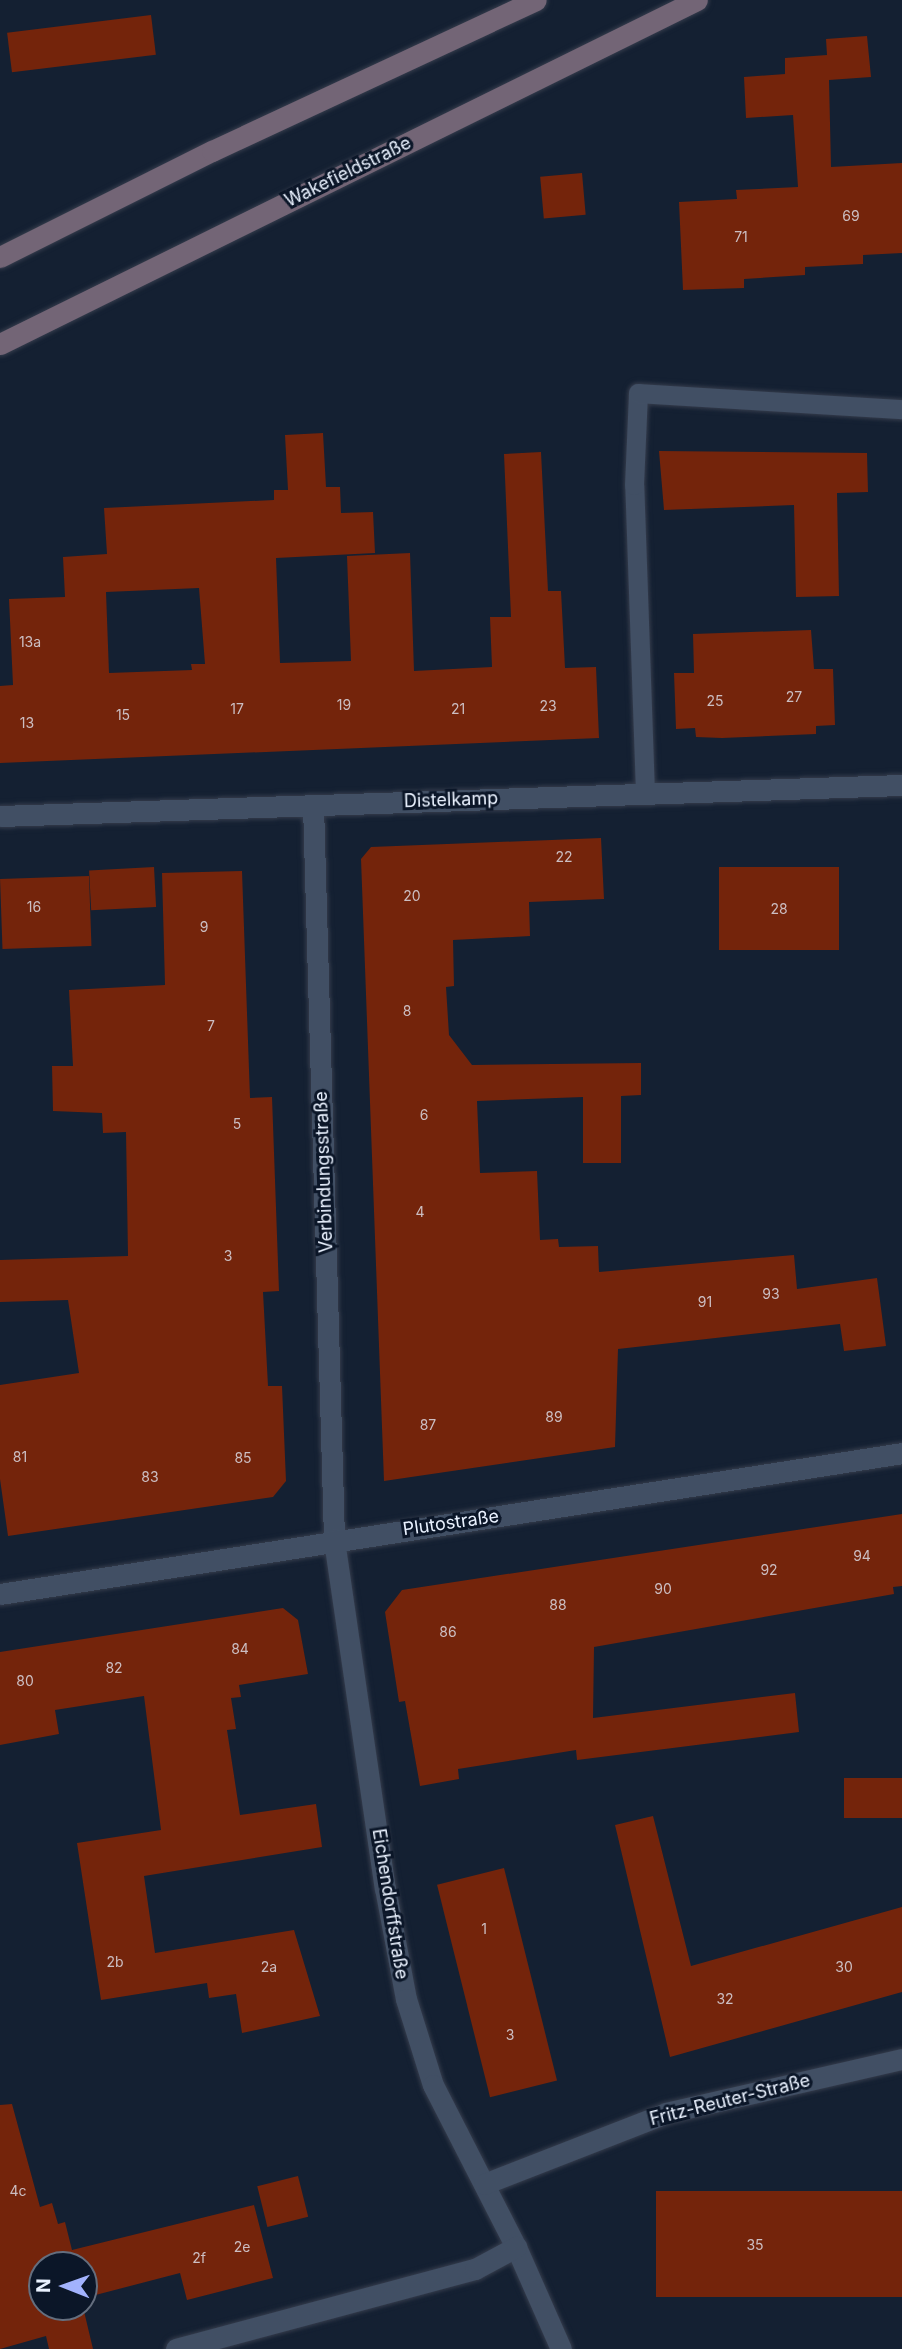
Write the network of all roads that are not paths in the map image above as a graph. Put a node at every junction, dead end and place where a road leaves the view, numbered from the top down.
1 (536, 0) edge
2 (697, 0) edge
3 (0, 257) edge
4 (0, 344) edge
5 (902, 409) edge
6 (902, 785) edge
7 (645, 793) junction
8 (313, 805) junction
9 (0, 816) edge
10 (902, 1453) edge
11 (334, 1540) junction
12 (0, 1594) edge
13 (902, 2059) edge
14 (484, 2184) junction
15 (516, 2247) junction
16 (176, 2349) edge
17 (561, 2349) edge

1 - 3 main road
2 - 4 main road, Wakefieldstraße
5 - 7 lane
6 - 7 street, Distelkamp
7 - 8 street, Distelkamp
8 - 9 street, Distelkamp
8 - 11 street, Verbindungsstraße
10 - 11 street, Plutostraße
11 - 12 street, Plutostraße
11 - 14 street, Eichendorffstraße
13 - 14 street, Fritz-Reuter-Straße
14 - 15 street, Eichendorffstraße
15 - 16 street
15 - 17 street, Eichendorffstraße

